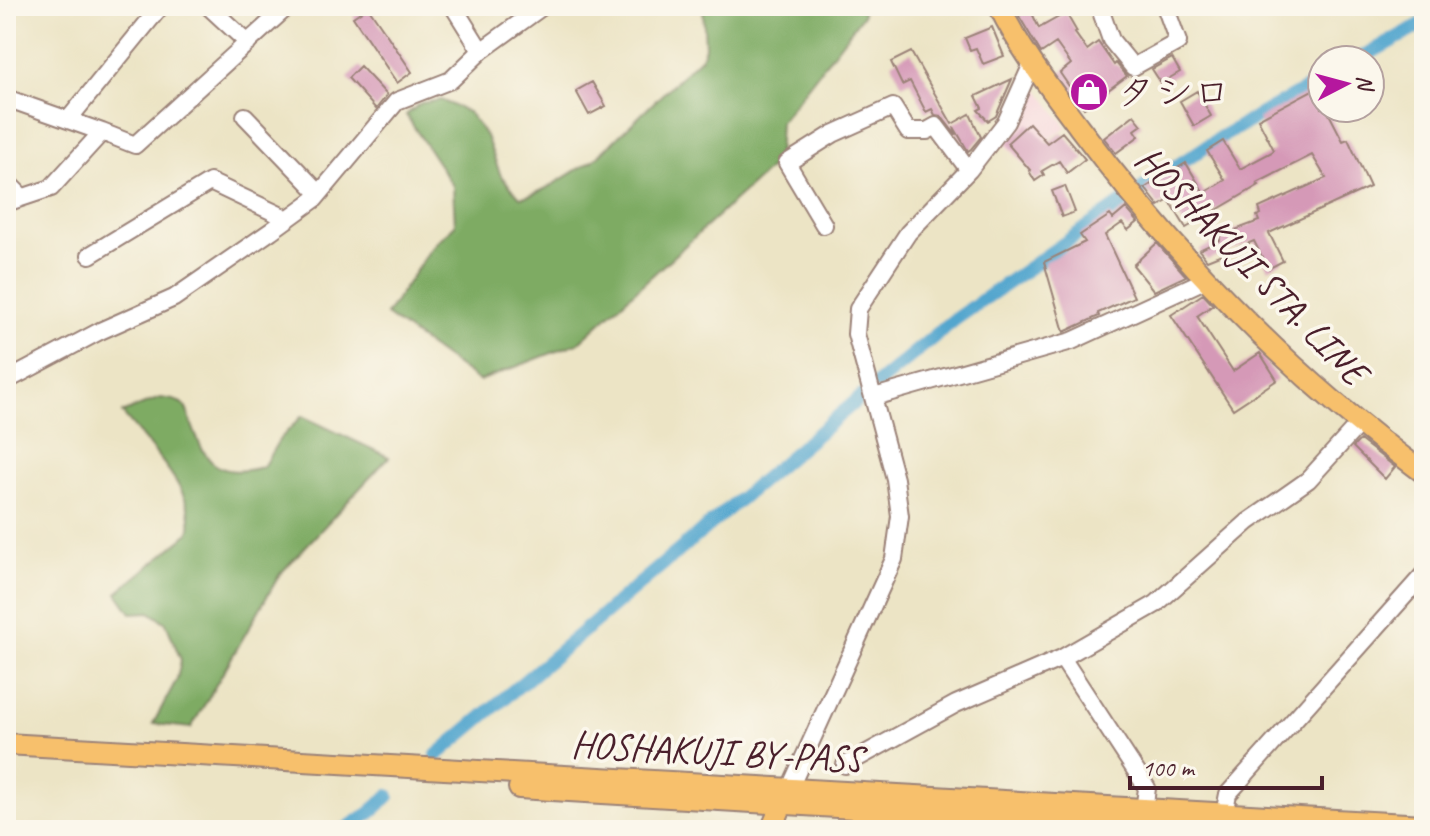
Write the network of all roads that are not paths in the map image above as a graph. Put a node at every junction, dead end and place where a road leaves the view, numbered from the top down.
1 (161, 6) edge
2 (208, 6) edge
3 (288, 6) edge
4 (453, 6) edge
5 (543, 6) edge
6 (999, 6) edge
7 (1099, 6) edge
8 (1165, 6) edge
9 (248, 43) junction
10 (481, 51) junction
11 (1032, 64) junction
12 (6, 98) edge
13 (245, 116) dead end
14 (68, 120) junction
15 (102, 132) junction
16 (969, 170) junction
17 (6, 181) edge
18 (319, 193) junction
19 (22, 197) junction
20 (6, 203) edge
21 (288, 219) junction
22 (824, 225) dead end
23 (90, 255) dead end
24 (1207, 279) junction
25 (6, 381) edge
26 (874, 397) junction
27 (1359, 424) junction
28 (1424, 473) edge
29 (1424, 574) edge
30 (1062, 658) junction
31 (6, 744) edge
32 (6, 757) edge
33 (845, 765) dead end
34 (785, 797) junction
35 (1143, 822) edge
36 (1221, 822) edge
37 (1424, 825) edge
38 (771, 830) edge

1 - 14 street
2 - 9 street
3 - 9 street
4 - 10 street
5 - 10 street
6 - 11 main road, HOSHAKUJI STA. LINE
7 - 8 street
9 - 15 street
10 - 18 street
11 - 16 street
11 - 24 main road, HOSHAKUJI STA. LINE
12 - 14 street
13 - 18 street
14 - 15 street
15 - 19 street
16 - 22 street
16 - 26 street
17 - 19 street
18 - 21 street
19 - 20 street
21 - 23 street
21 - 25 street
24 - 26 street
24 - 27 main road, HOSHAKUJI STA. LINE
26 - 34 street
27 - 28 main road, HOSHAKUJI STA. LINE
27 - 30 street
29 - 36 street
30 - 33 street
30 - 35 street
31 - 34 main road, HOSHAKUJI BY-PASS
32 - 34 main road, HOSHAKUJI BY-PASS
34 - 35 main road, HOSHAKUJI BY-PASS
34 - 38 main road
35 - 36 main road, HOSHAKUJI BY-PASS
36 - 37 main road, HOSHAKUJI BY-PASS

